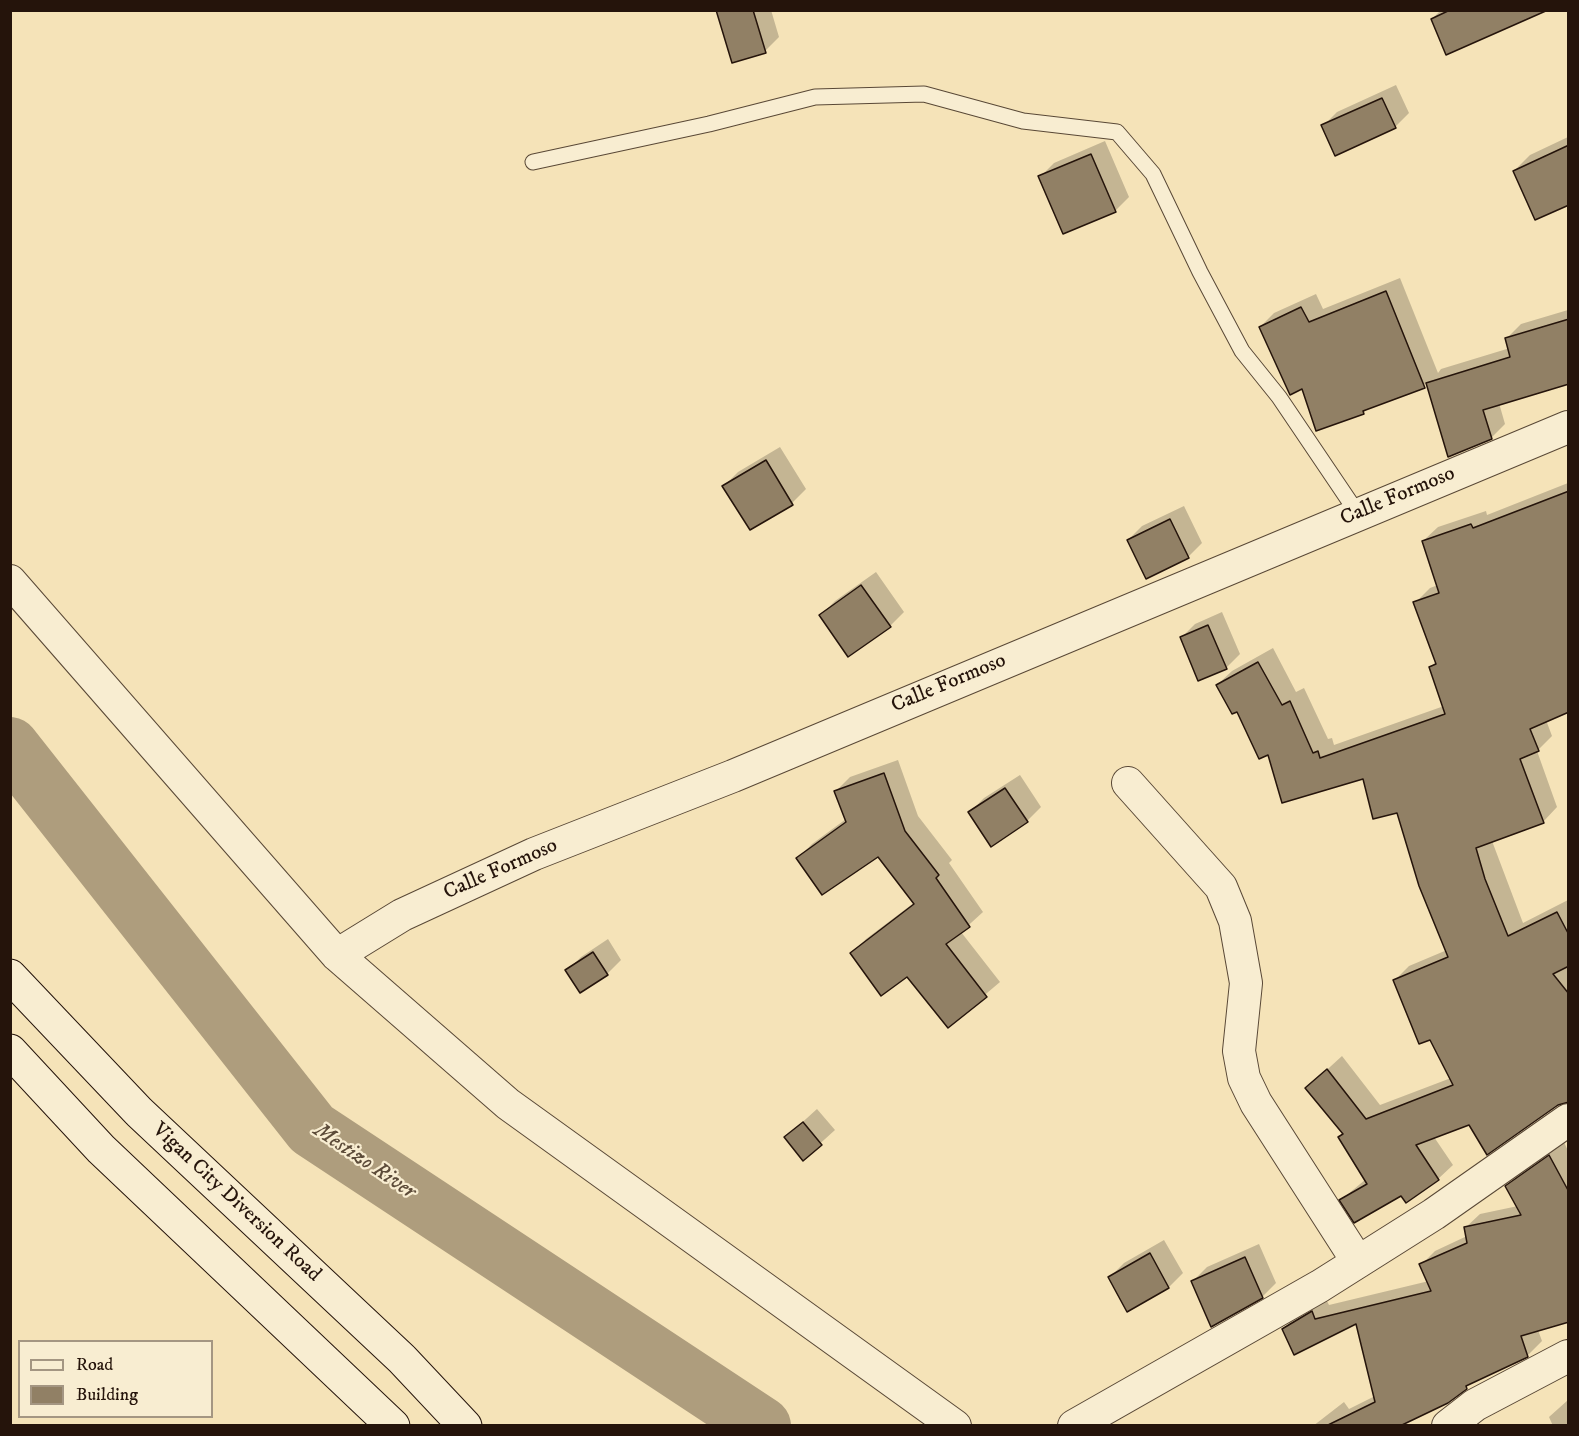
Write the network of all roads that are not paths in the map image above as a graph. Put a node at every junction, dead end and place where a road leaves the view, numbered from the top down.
1 (533, 162) dead end
2 (1569, 427) edge
3 (1358, 514) junction
4 (10, 580) edge
5 (1128, 783) dead end
6 (338, 955) junction
7 (10, 976) edge
8 (10, 1051) edge
9 (1569, 1120) edge
10 (1358, 1263) junction
11 (1569, 1356) edge
12 (393, 1425) edge
13 (465, 1425) edge
14 (955, 1425) edge
15 (1074, 1425) edge
16 (1448, 1425) edge

1 - 3 lane
2 - 3 street, Calle Formoso
3 - 6 street, Calle Formoso
4 - 6 street
5 - 10 street
6 - 14 street
7 - 13 main road, Vigan City Diversion Road
8 - 12 main road
9 - 10 street
10 - 15 street
11 - 16 street

